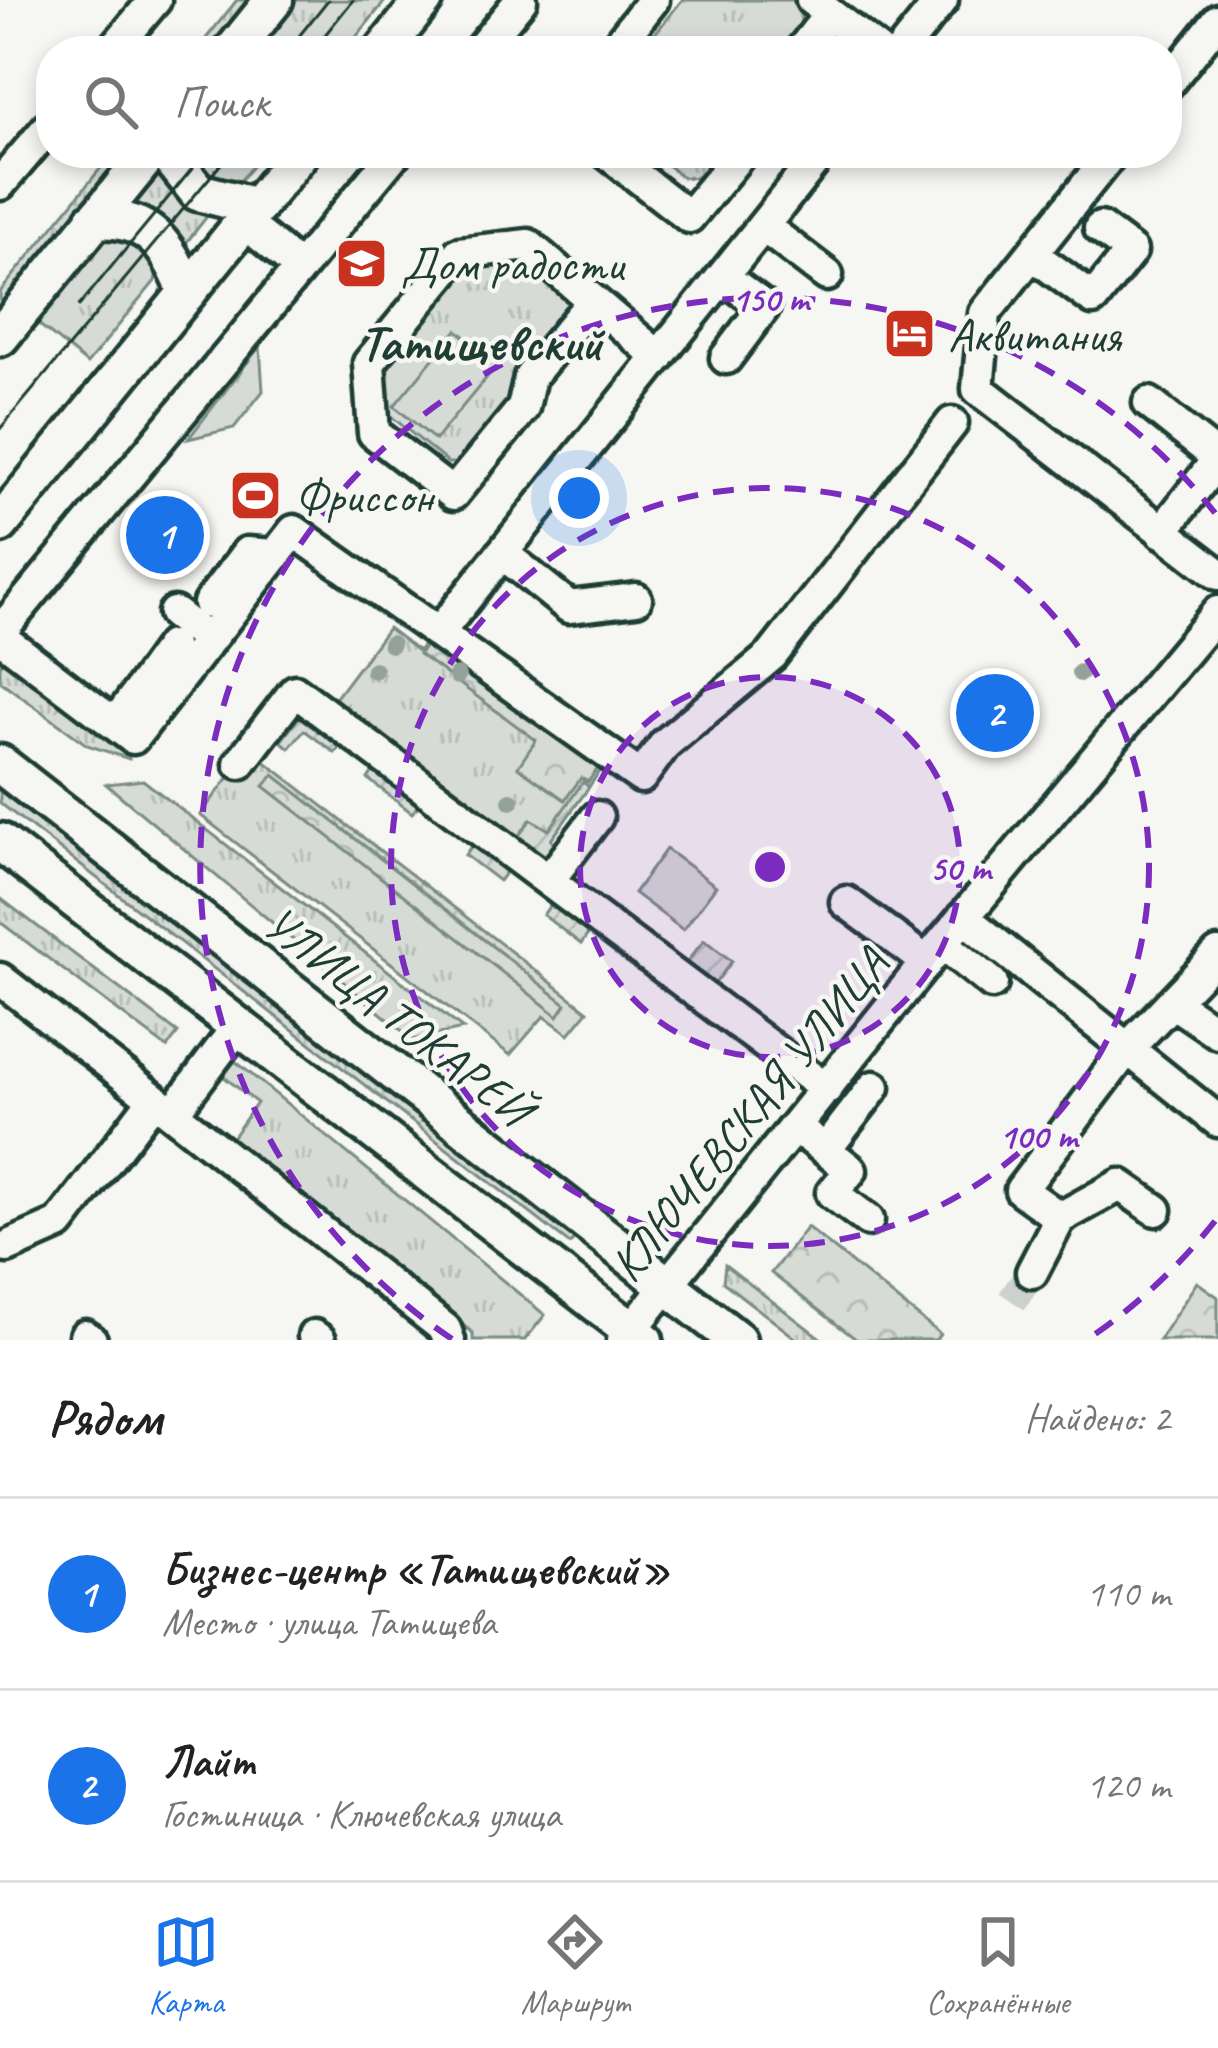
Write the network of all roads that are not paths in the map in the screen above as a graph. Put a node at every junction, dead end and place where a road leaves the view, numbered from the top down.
1 (155, 0) edge
2 (274, 0) edge
3 (424, 0) edge
4 (521, 0) edge
5 (652, 0) edge
6 (941, 0) edge
7 (821, 7) edge
8 (1218, 20) edge
9 (125, 36) edge
10 (245, 36) edge
11 (394, 36) edge
12 (491, 36) edge
13 (624, 36) edge
14 (808, 36) edge
15 (859, 36) edge
16 (913, 36) edge
17 (1182, 65) edge
18 (36, 138) edge
19 (6, 165) edge
20 (137, 168) edge
21 (175, 168) edge
22 (288, 168) edge
23 (383, 168) edge
24 (627, 168) edge
25 (729, 168) edge
26 (809, 168) edge
27 (1100, 168) edge
28 (250, 214) junction
29 (94, 220) junction
30 (763, 226) junction
31 (1100, 228) dead end
32 (1032, 254) junction
33 (300, 268) junction
34 (827, 275) dead end
35 (723, 276) junction
36 (187, 292) junction
37 (592, 301) junction
38 (0, 337) edge
39 (659, 357) junction
40 (726, 358) dead end
41 (978, 389) junction
42 (1149, 403) dead end
43 (1218, 459) edge
44 (0, 524) edge
45 (1162, 532) junction
46 (502, 553) junction
47 (276, 555) junction
48 (1218, 574) edge
49 (636, 599) dead end
50 (209, 603) dead end
51 (1218, 612) edge
52 (173, 613) dead end
53 (440, 631) junction
54 (0, 634) edge
55 (209, 640) junction
56 (171, 646) dead end
57 (115, 724) junction
58 (240, 763) dead end
59 (0, 764) edge
60 (597, 817) dead end
61 (0, 842) edge
62 (549, 880) junction
63 (846, 902) dead end
64 (963, 917) junction
65 (934, 952) junction
66 (1218, 954) edge
67 (0, 979) edge
68 (992, 983) dead end
69 (1174, 1003) junction
70 (238, 1026) junction
71 (1218, 1033) edge
72 (1126, 1050) junction
73 (874, 1088) dead end
74 (826, 1089) junction
75 (163, 1106) junction
76 (1218, 1121) edge
77 (796, 1127) junction
78 (826, 1150) junction
79 (1156, 1210) dead end
80 (1060, 1218) junction
81 (868, 1220) dead end
82 (7, 1246) dead end
83 (1032, 1272) tunnel mouth
84 (668, 1287) junction
85 (633, 1337) edge
86 (449, 1340) edge
87 (737, 1340) edge

1 - 9 street
2 - 10 main road
3 - 11 main road
4 - 12 street
5 - 13 street
6 - 16 street
7 - 14 street
7 - 15 street
8 - 17 street
18 - 19 street
20 - 29 main road
21 - 28 main road
22 - 28 main road
23 - 33 street
24 - 25 street
26 - 30 street
27 - 32 street
28 - 33 street
28 - 36 main road
29 - 36 main road
29 - 38 main road
30 - 34 street
30 - 35 street
31 - 32 street
32 - 41 street
33 - 54 street
35 - 39 street
35 - 40 street
36 - 44 main road
37 - 37 street
37 - 39 street
39 - 46 street
41 - 45 street
41 - 53 street
42 - 43 street
43 - 45 street
45 - 48 street
46 - 49 street
46 - 53 street
47 - 50 street
47 - 53 street
47 - 55 street
51 - 64 street, КЛЮЧЕВСКАЯ УЛИЦА
52 - 55 street
54 - 57 street
55 - 57 street
56 - 57 street
58 - 62 street
59 - 84 main road, УЛИЦА ТОКАРЕЙ
60 - 62 street
61 - 70 main road
62 - 74 street
63 - 65 street
64 - 65 street, КЛЮЧЕВСКАЯ УЛИЦА
64 - 72 street
65 - 68 street
65 - 74 street, КЛЮЧЕВСКАЯ УЛИЦА
66 - 69 street
67 - 75 street
69 - 71 street
69 - 72 street
70 - 75 street
70 - 85 main road
72 - 76 street
72 - 80 street
73 - 78 street
74 - 77 street, КЛЮЧЕВСКАЯ УЛИЦА
75 - 82 street
75 - 86 street
77 - 78 street
77 - 84 street, КЛЮЧЕВСКАЯ УЛИЦА
78 - 81 street
79 - 80 street
80 - 83 street
84 - 85 street, КЛЮЧЕВСКАЯ УЛИЦА
84 - 87 main road, УЛИЦА ТОКАРЕЙ

